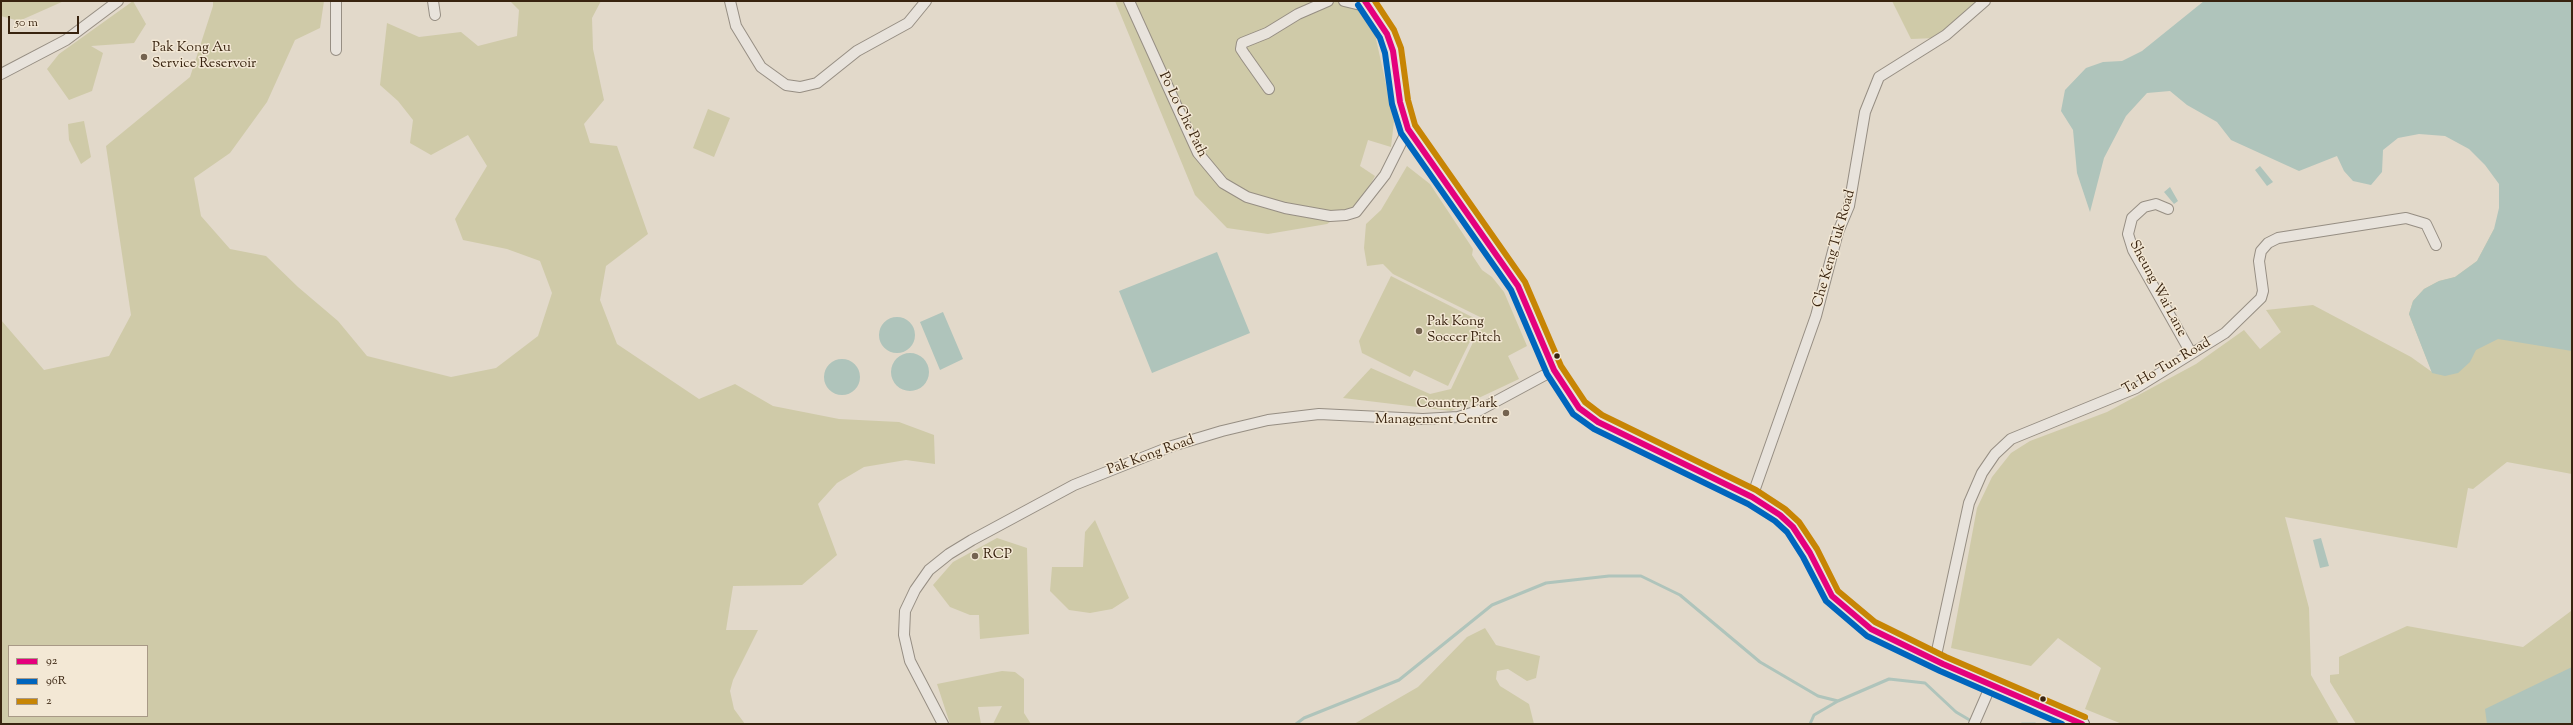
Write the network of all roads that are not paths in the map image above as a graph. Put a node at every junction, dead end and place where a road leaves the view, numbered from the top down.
1 (118, 1) edge
2 (336, 1) edge
3 (433, 1) edge
4 (730, 1) edge
5 (926, 1) edge
6 (1129, 1) edge
7 (1328, 1) edge
8 (1344, 1) edge
9 (1985, 1) edge
10 (1367, 4) edge
11 (435, 15) dead end
12 (336, 50) dead end
13 (1, 74) edge
14 (1269, 89) dead end
15 (1408, 129) junction
16 (2168, 209) dead end
17 (2436, 245) dead end
18 (2191, 353) junction
19 (1554, 370) junction
20 (1752, 497) junction
21 (1934, 660) junction
22 (1991, 685) junction
23 (943, 724) edge
24 (1974, 724) edge
25 (2082, 724) edge

1 - 13 street
2 - 12 street
3 - 11 street
4 - 5 street
6 - 15 street, Po Lo Che Path
7 - 14 street
8 - 10 street
9 - 20 street, Che Keng Tuk Road
10 - 15 main road
15 - 19 main road
16 - 18 street, Sheung Wai Lane
17 - 18 street, Ta Ho Tun Road
18 - 21 street, Ta Ho Tun Road
19 - 20 main road
19 - 23 street, Pak Kong Road
20 - 21 main road
21 - 22 main road
22 - 24 street
22 - 25 main road

